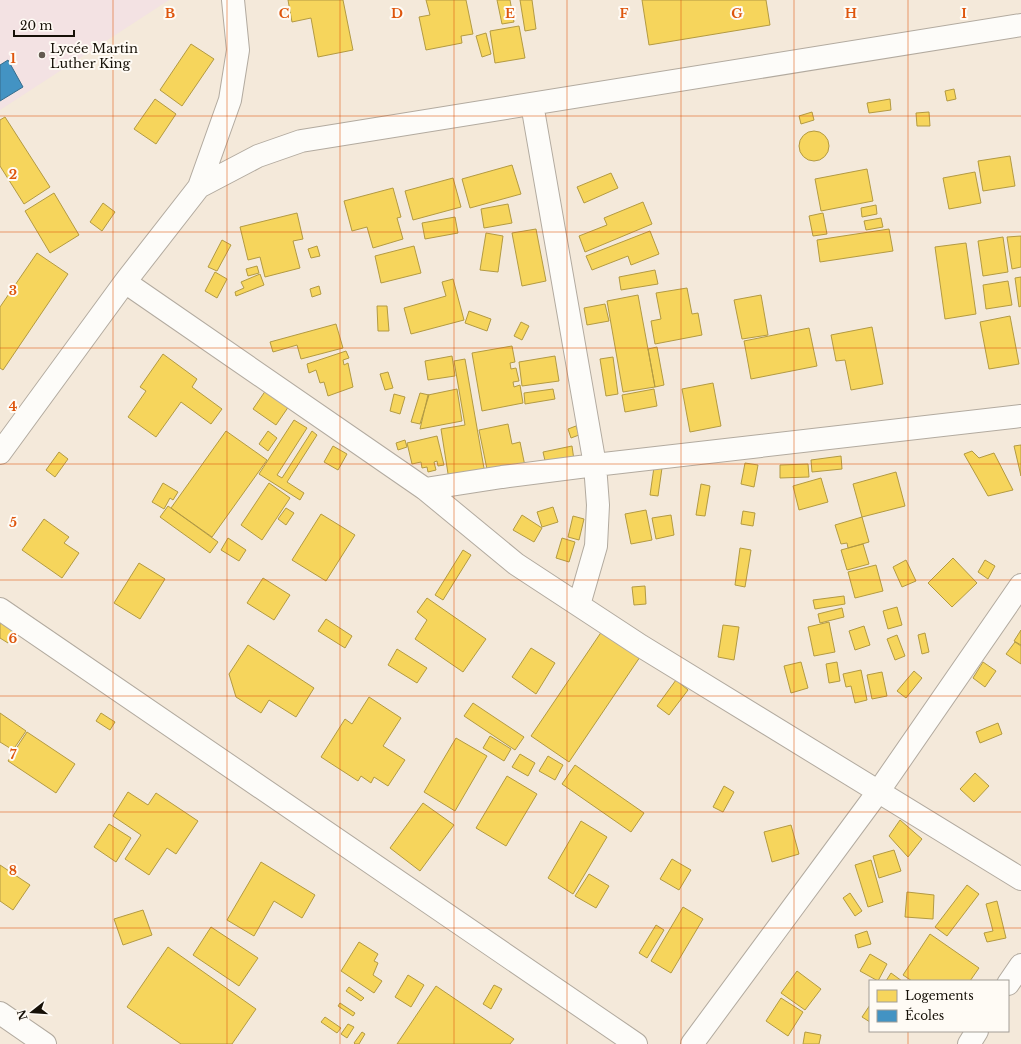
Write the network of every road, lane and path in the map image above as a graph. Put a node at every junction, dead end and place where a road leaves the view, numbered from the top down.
1 (233, 0) edge
2 (1021, 25) edge
3 (532, 104) junction
4 (199, 186) junction
5 (125, 282) junction
6 (1021, 416) edge
7 (0, 453) edge
8 (595, 465) junction
9 (426, 489) junction
10 (1021, 585) edge
11 (579, 605) junction
12 (0, 608) edge
13 (878, 792) junction
14 (1021, 879) edge
15 (1021, 965) edge
16 (1009, 983) edge
17 (0, 1013) edge
18 (976, 1032) edge
19 (45, 1044) edge
20 (636, 1044) edge
21 (692, 1044) edge
22 (969, 1044) edge

1 - 4 street
2 - 3 street
3 - 4 street
3 - 8 street
4 - 5 street
5 - 7 street
5 - 9 street
6 - 8 street
8 - 9 street
8 - 11 street
9 - 11 street
10 - 13 street
11 - 13 street
12 - 20 street
13 - 14 street
13 - 21 street
15 - 16 street
17 - 19 street
18 - 22 street

